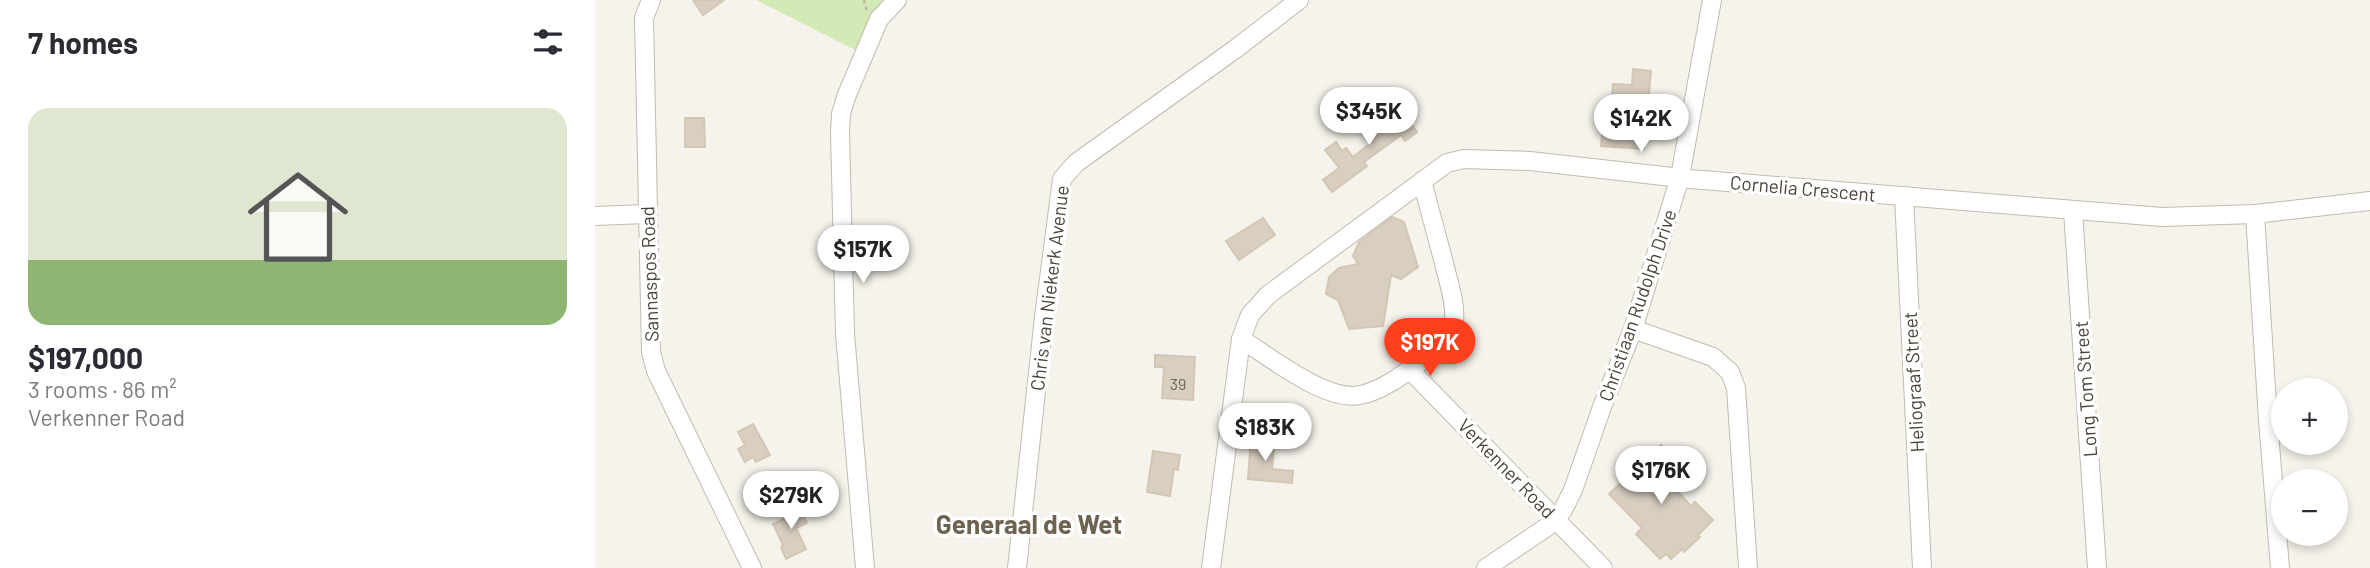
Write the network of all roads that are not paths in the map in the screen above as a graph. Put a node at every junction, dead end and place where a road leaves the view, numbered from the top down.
1 (651, 0) edge
2 (897, 0) edge
3 (1299, 0) edge
4 (1712, 0) edge
5 (1680, 177) junction
6 (1422, 181) junction
7 (1904, 196) junction
8 (2370, 201) edge
9 (2073, 211) junction
10 (646, 214) junction
11 (2255, 214) junction
12 (595, 216) edge
13 (1633, 329) junction
14 (1241, 339) junction
15 (1410, 369) junction
16 (1556, 519) junction
17 (752, 568) edge
18 (865, 568) edge
19 (1017, 568) edge
20 (1211, 568) edge
21 (1486, 568) edge
22 (1603, 568) edge
23 (1748, 568) edge
24 (1922, 568) edge
25 (2097, 568) edge
26 (2280, 568) edge

1 - 10 street, Sannaspos Road
2 - 18 street
3 - 19 street, Chris van Niekerk Avenue
4 - 5 street, Christiaan Rudolph Drive
5 - 6 street, Cornelia Crescent
5 - 7 street, Cornelia Crescent
5 - 13 street, Christiaan Rudolph Drive
6 - 14 street, Cornelia Crescent
6 - 15 street
7 - 9 street, Cornelia Crescent
7 - 24 street, Heliograaf Street
8 - 11 street, Cornelia Crescent
9 - 11 street, Cornelia Crescent
9 - 25 street, Long Tom Street
10 - 12 street
10 - 17 street, Sannaspos Road
11 - 26 street
13 - 16 street, Christiaan Rudolph Drive
13 - 23 street
14 - 15 street
14 - 20 street, Cornelia Crescent
15 - 16 street, Verkenner Road
16 - 21 street, Christiaan Rudolph Drive
16 - 22 street, Verkenner Road

